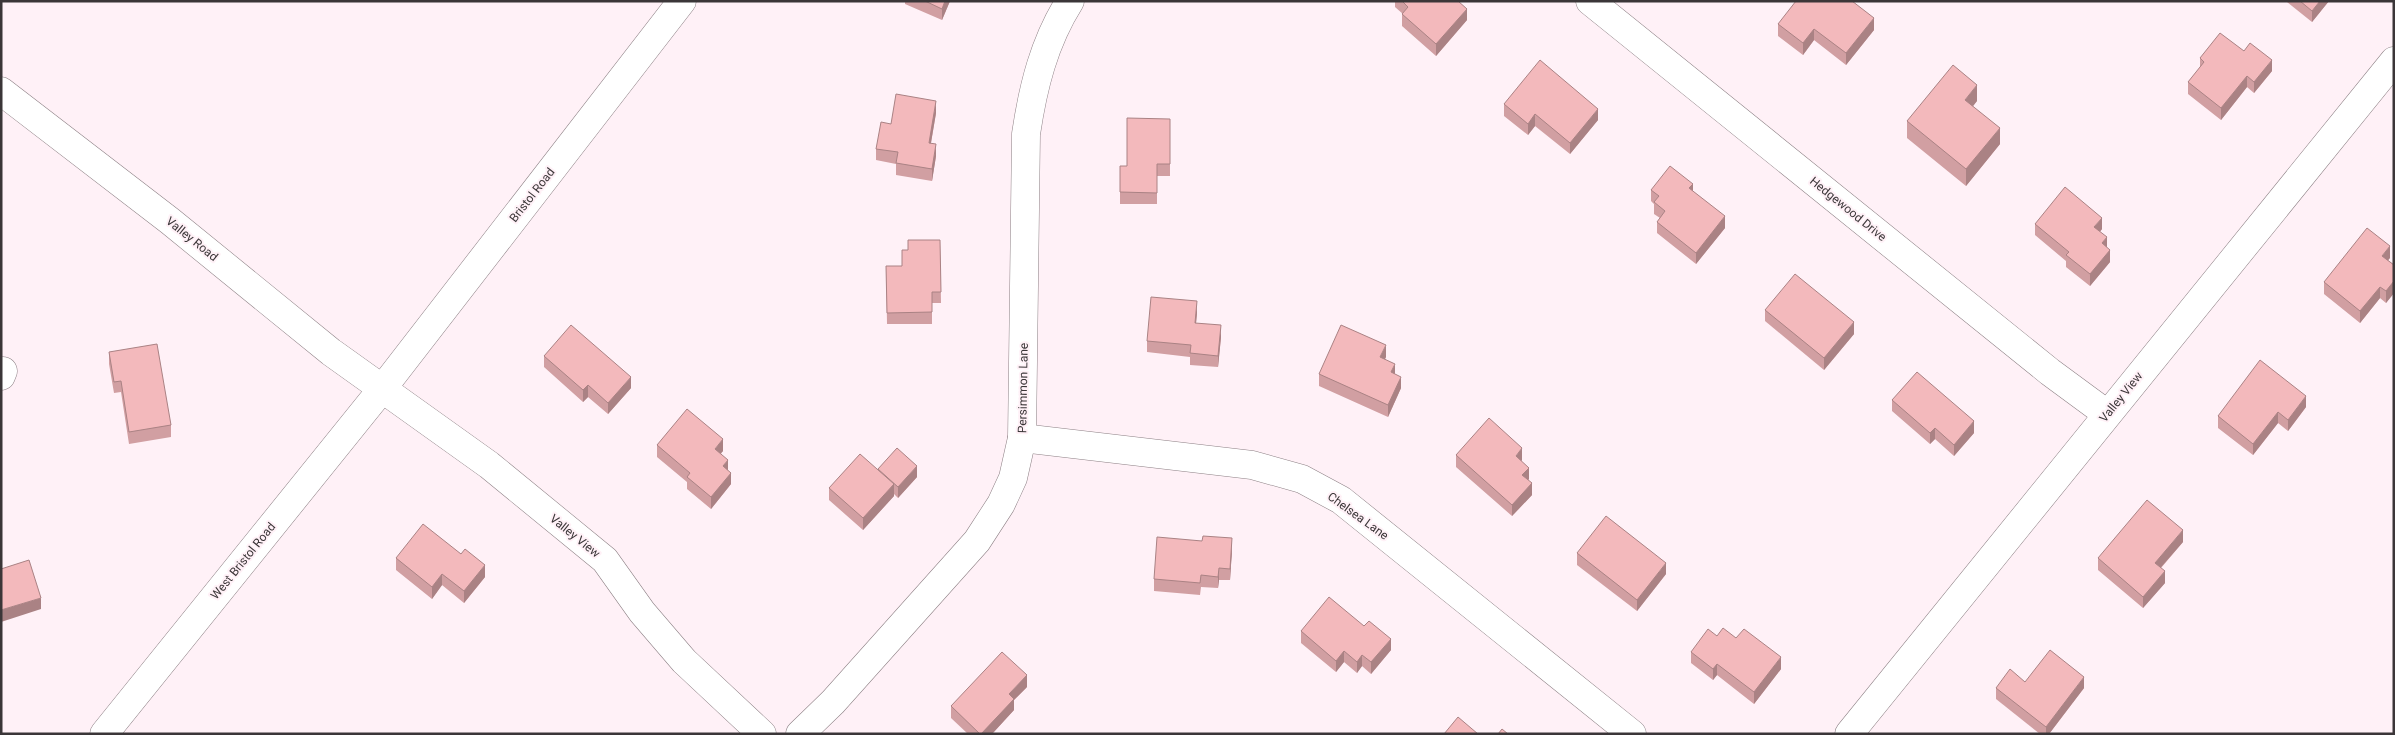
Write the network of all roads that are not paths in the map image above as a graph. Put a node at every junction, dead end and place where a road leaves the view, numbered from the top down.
1 (682, 1) edge
2 (1070, 1) edge
3 (1590, 1) edge
4 (2394, 61) edge
5 (1, 91) edge
6 (382, 389) junction
7 (2106, 414) junction
8 (1022, 438) junction
9 (104, 734) edge
10 (762, 734) edge
11 (800, 734) edge
12 (1632, 734) edge
13 (1849, 734) edge

1 - 6 street, Bristol Road
2 - 8 street, Persimmon Lane
3 - 7 street, Hedgewood Drive
4 - 7 street, Valley View
5 - 6 street, Valley Road
6 - 9 street, West Bristol Road
6 - 10 street, Valley View
7 - 13 street, Valley View
8 - 11 street, Persimmon Lane
8 - 12 street, Chelsea Lane

